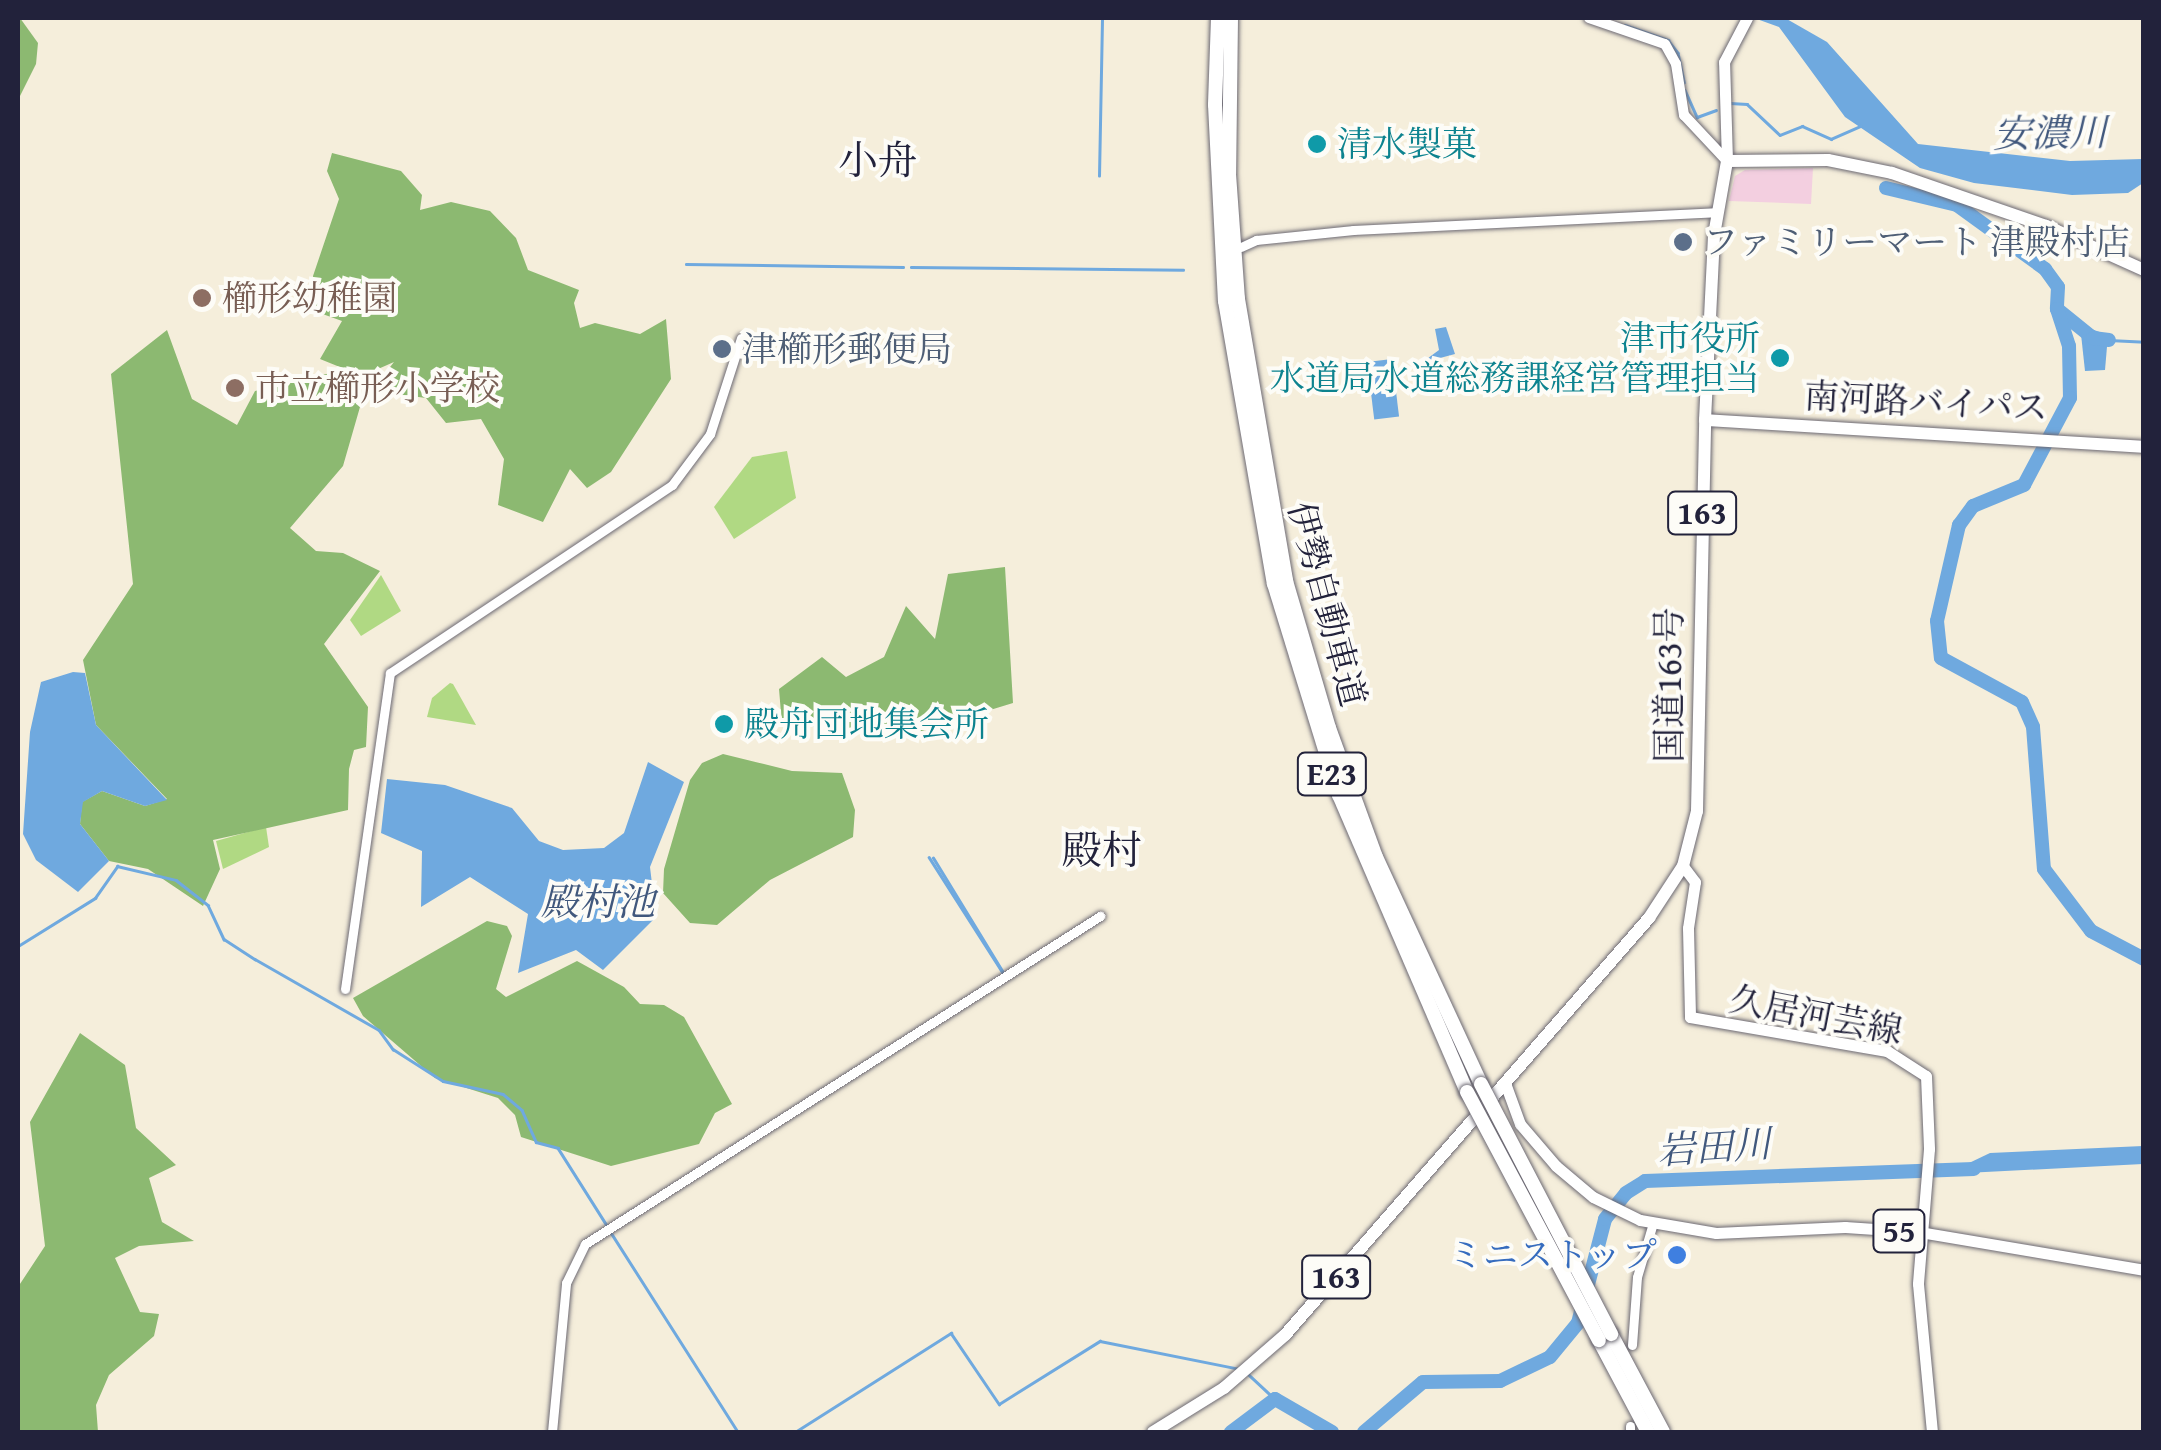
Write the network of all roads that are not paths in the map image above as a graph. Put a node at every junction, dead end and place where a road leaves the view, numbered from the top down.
1 (1218, 18) edge
2 (1231, 18) edge
3 (1589, 18) edge
4 (1747, 18) edge
5 (1222, 104) junction
6 (1727, 161) junction
7 (1716, 212) junction
8 (1241, 247) dead end
9 (2144, 270) edge
10 (741, 338) dead end
11 (1705, 420) junction
12 (2144, 447) edge
13 (1258, 483) junction
14 (1683, 866) junction
15 (1100, 916) dead end
16 (344, 989) dead end
17 (1505, 1083) junction
18 (1646, 1221) junction
19 (1920, 1232) junction
20 (2144, 1270) edge
21 (1605, 1337) junction
22 (1632, 1344) dead end
23 (552, 1432) edge
24 (1153, 1432) edge
25 (1648, 1432) edge
26 (1663, 1432) edge
27 (1932, 1432) edge

1 - 5 highway, 伊勢自動車道 / E23
2 - 5 highway, 伊勢自動車道 / E23
3 - 6 main road
4 - 6 main road
5 - 13 highway, 伊勢自動車道 / E23
6 - 7 highway, 国道163号 / 163
6 - 9 highway
7 - 8 street
7 - 11 highway, 国道163号 / 163
10 - 16 street
11 - 12 highway, 南河路バイパス
11 - 14 highway, 国道163号 / 163
13 - 21 highway, 伊勢自動車道 / E23, bridge
13 - 21 highway, 伊勢自動車道 / E23, bridge
14 - 17 highway, 国道163号 / 163
14 - 19 main road, 久居河芸線 / 55
15 - 23 street
17 - 18 main road, 55
17 - 24 highway, 国道163号 / 163
18 - 19 main road, 55
18 - 22 street
19 - 20 main road, 55
19 - 27 main road, 久居河芸線 / 55
21 - 25 highway, 伊勢自動車道 / E23
21 - 26 highway, 伊勢自動車道 / E23

